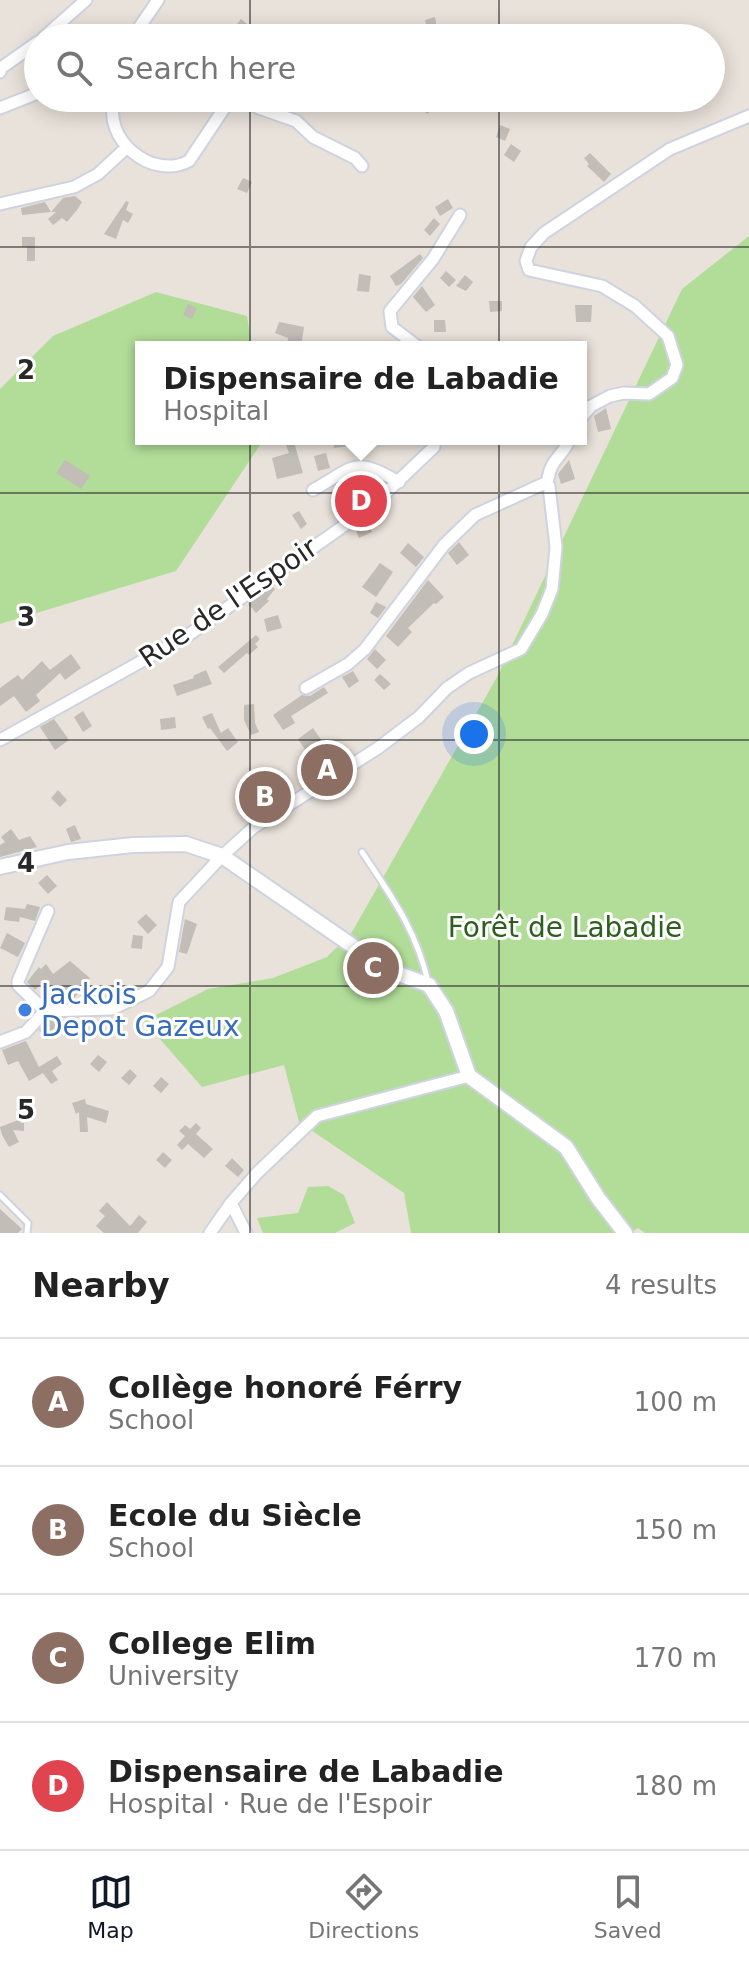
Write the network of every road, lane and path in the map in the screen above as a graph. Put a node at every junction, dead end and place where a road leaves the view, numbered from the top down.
1 (86, 0) edge
2 (158, 0) edge
3 (59, 24) edge
4 (142, 24) edge
5 (24, 52) edge
6 (0, 72) edge
7 (24, 99) edge
8 (0, 108) edge
9 (112, 112) edge
10 (222, 112) edge
11 (270, 112) edge
12 (749, 116) edge
13 (126, 148) junction
14 (362, 166) dead end
15 (0, 204) edge
16 (460, 215) dead end
17 (410, 341) edge
18 (587, 411) edge
19 (434, 445) edge
20 (566, 445) edge
21 (399, 482) junction
22 (547, 484) junction
23 (313, 490) dead end
24 (306, 688) dead end
25 (0, 740) edge
26 (362, 852) dead end
27 (222, 856) junction
28 (0, 867) edge
29 (48, 911) dead end
30 (429, 985) junction
31 (45, 1011) junction
32 (0, 1042) edge
33 (469, 1076) junction
34 (0, 1195) edge
35 (231, 1203) junction
36 (27, 1233) edge
37 (210, 1233) edge
38 (246, 1233) edge
39 (625, 1233) edge

1 - 3 street
2 - 4 street
5 - 6 street
7 - 8 street
9 - 13 street
10 - 13 street
11 - 14 street
12 - 18 street
13 - 15 street
16 - 17 street
19 - 21 street, Rue de l'Espoir
20 - 22 street
21 - 23 street
21 - 25 street, Rue de l'Espoir
22 - 24 street
22 - 27 street
26 - 30 lane
27 - 28 street
27 - 30 street
27 - 31 street
29 - 31 street
30 - 33 street
31 - 32 street
33 - 35 street
33 - 39 street
34 - 36 lane
35 - 37 street
35 - 38 street

